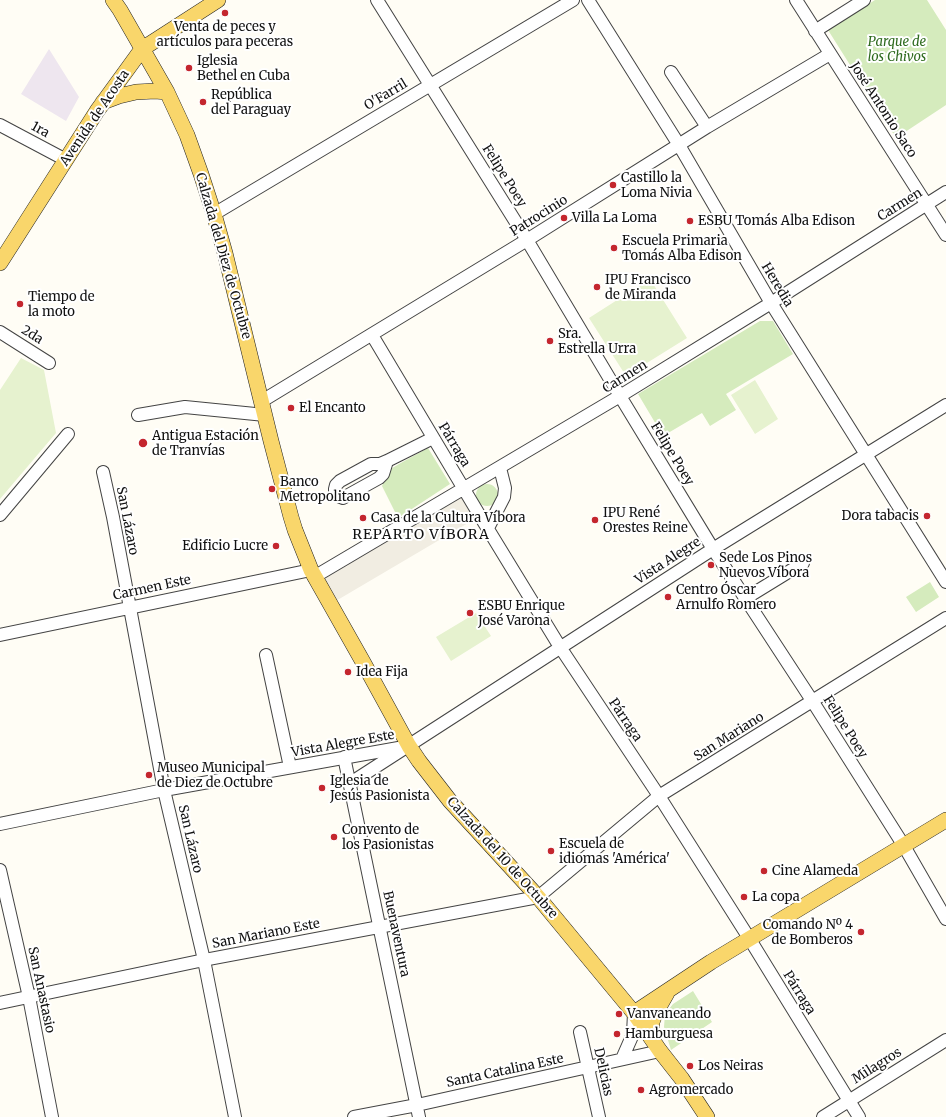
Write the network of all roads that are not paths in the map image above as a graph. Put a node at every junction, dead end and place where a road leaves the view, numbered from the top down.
1 (114, 0) edge
2 (205, 0) edge
3 (218, 0) edge
4 (377, 0) edge
5 (573, 0) edge
6 (588, 0) edge
7 (796, 0) edge
8 (864, 0) edge
9 (196, 14) junction
10 (815, 30) junction
11 (142, 49) junction
12 (830, 54) junction
13 (671, 72) dead end
14 (431, 85) junction
15 (167, 92) junction
16 (103, 102) junction
17 (0, 125) edge
18 (707, 128) junction
19 (679, 145) junction
20 (66, 160) junction
21 (946, 192) edge
22 (927, 204) junction
23 (214, 214) junction
24 (946, 234) edge
25 (527, 240) junction
26 (0, 263) edge
27 (771, 303) junction
28 (0, 332) edge
29 (372, 335) junction
30 (49, 363) dead end
31 (620, 396) junction
32 (946, 405) edge
33 (263, 408) junction
34 (138, 415) dead end
35 (68, 434) dead end
36 (433, 438) junction
37 (866, 455) junction
38 (387, 461) dead end
39 (500, 468) junction
40 (103, 472) dead end
41 (464, 489) junction
42 (0, 515) edge
43 (488, 528) junction
44 (713, 549) junction
45 (803, 563) dead end
46 (312, 573) junction
47 (946, 582) edge
48 (746, 598) junction
49 (129, 607) junction
50 (946, 618) edge
51 (0, 634) edge
52 (560, 647) junction
53 (266, 655) dead end
54 (813, 702) junction
55 (409, 746) junction
56 (344, 758) junction
57 (290, 767) junction
58 (349, 784) junction
59 (164, 790) junction
60 (659, 796) junction
61 (946, 820) edge
62 (0, 824) edge
63 (904, 846) junction
64 (0, 870) edge
65 (538, 896) junction
66 (946, 919) edge
67 (380, 926) junction
68 (749, 938) junction
69 (204, 960) junction
70 (671, 988) junction
71 (29, 997) junction
72 (0, 1003) edge
73 (634, 1013) junction
74 (580, 1032) dead end
75 (651, 1038) junction
76 (946, 1040) edge
77 (660, 1051) junction
78 (622, 1059) junction
79 (588, 1068) junction
80 (850, 1100) junction
81 (417, 1104) junction
82 (52, 1117) edge
83 (235, 1117) edge
84 (354, 1117) edge
85 (419, 1117) edge
86 (598, 1117) edge
87 (707, 1117) edge
88 (823, 1117) edge
89 (859, 1117) edge

1 - 11 main road
2 - 9 street
3 - 9 main road, Avenida de Acosta
4 - 14 street, Felipe Poey
5 - 14 street, O'Farril
6 - 19 street, Heredia
7 - 10 street, José Antonio Saco
8 - 10 street
9 - 11 main road, Avenida de Acosta
10 - 12 street, José Antonio Saco
11 - 15 main road
11 - 16 main road, Avenida de Acosta
12 - 18 street, Patrocinio
12 - 22 street, José Antonio Saco
13 - 18 street
14 - 23 street, O'Farril
14 - 25 street, Felipe Poey
15 - 16 main road
15 - 23 main road, Calzada del Diez de Octubre
16 - 20 main road, Avenida de Acosta
17 - 20 street, 1ra
18 - 19 street, Patrocinio
19 - 25 street, Patrocinio
19 - 27 street, Heredia
20 - 26 main road, Avenida de Acosta
21 - 22 street, Carmen
22 - 24 street, José Antonio Saco
22 - 27 street, Carmen
23 - 33 main road, Calzada del Diez de Octubre
25 - 29 street, Patrocinio
25 - 31 street, Felipe Poey
27 - 31 street, Carmen
27 - 37 street, Heredia
28 - 30 street, 2da
29 - 33 street, Patrocinio
29 - 36 street, Párraga
31 - 39 street, Carmen
31 - 44 street, Felipe Poey
32 - 37 street, Vista Alegre
33 - 34 street
33 - 46 main road, Calzada del 10 de Octubre
35 - 42 street
36 - 38 street
36 - 41 street, Párraga
37 - 44 street, Vista Alegre
37 - 47 street, Heredia
39 - 41 street, Carmen
39 - 43 street
40 - 49 street, San Lázaro
41 - 43 street, Párraga
41 - 46 street, Carmen
43 - 52 street, Párraga
44 - 48 street, Felipe Poey
44 - 52 street, Vista Alegre
45 - 48 street
46 - 49 street, Carmen Este
46 - 55 main road, Calzada del 10 de Octubre
48 - 54 street, Felipe Poey
49 - 51 street, Carmen Este
49 - 59 street, San Lázaro
50 - 54 street, San Mariano
52 - 55 street, Vista Alegre
52 - 60 street, Párraga
53 - 57 street
54 - 60 street, San Mariano
54 - 63 street, Felipe Poey
55 - 56 street, Vista Alegre Este
55 - 58 street, Vista Alegre Este
55 - 65 main road, Calzada del 10 de Octubre
56 - 57 street, Vista Alegre Este
56 - 58 street, Buenaventura
57 - 59 street, Vista Alegre Este
58 - 67 street, Buenaventura
59 - 62 street, Vista Alegre Este
59 - 69 street, San Lázaro
60 - 65 street, San Mariano
60 - 68 street, Párraga
61 - 63 main road
63 - 66 street, Felipe Poey
63 - 68 main road
64 - 71 street, San Anastasio
65 - 67 street, San Mariano Este
65 - 73 main road, Calzada del 10 de Octubre
67 - 69 street, San Mariano Este
67 - 81 street, Buenaventura
68 - 70 main road
68 - 80 street, Párraga
69 - 71 street, San Mariano Este
69 - 83 street, San Lázaro
70 - 73 main road
70 - 75 main road
71 - 72 street, San Mariano Este
71 - 82 street, San Anastasio
73 - 75 main road, Calzada del 10 de Octubre
73 - 78 street
74 - 79 street, Delicias
75 - 77 main road, Calzada del 10 de Octubre
76 - 80 street, Milagros
77 - 78 street, Santa Catalina Este
77 - 87 main road, Calzada del 10 de Octubre
78 - 79 street, Santa Catalina Este
79 - 81 street, Santa Catalina Este
79 - 86 street, Delicias
80 - 88 street, Milagros
80 - 89 street, Párraga
81 - 84 street, Santa Catalina Este
81 - 85 street, Buenaventura

